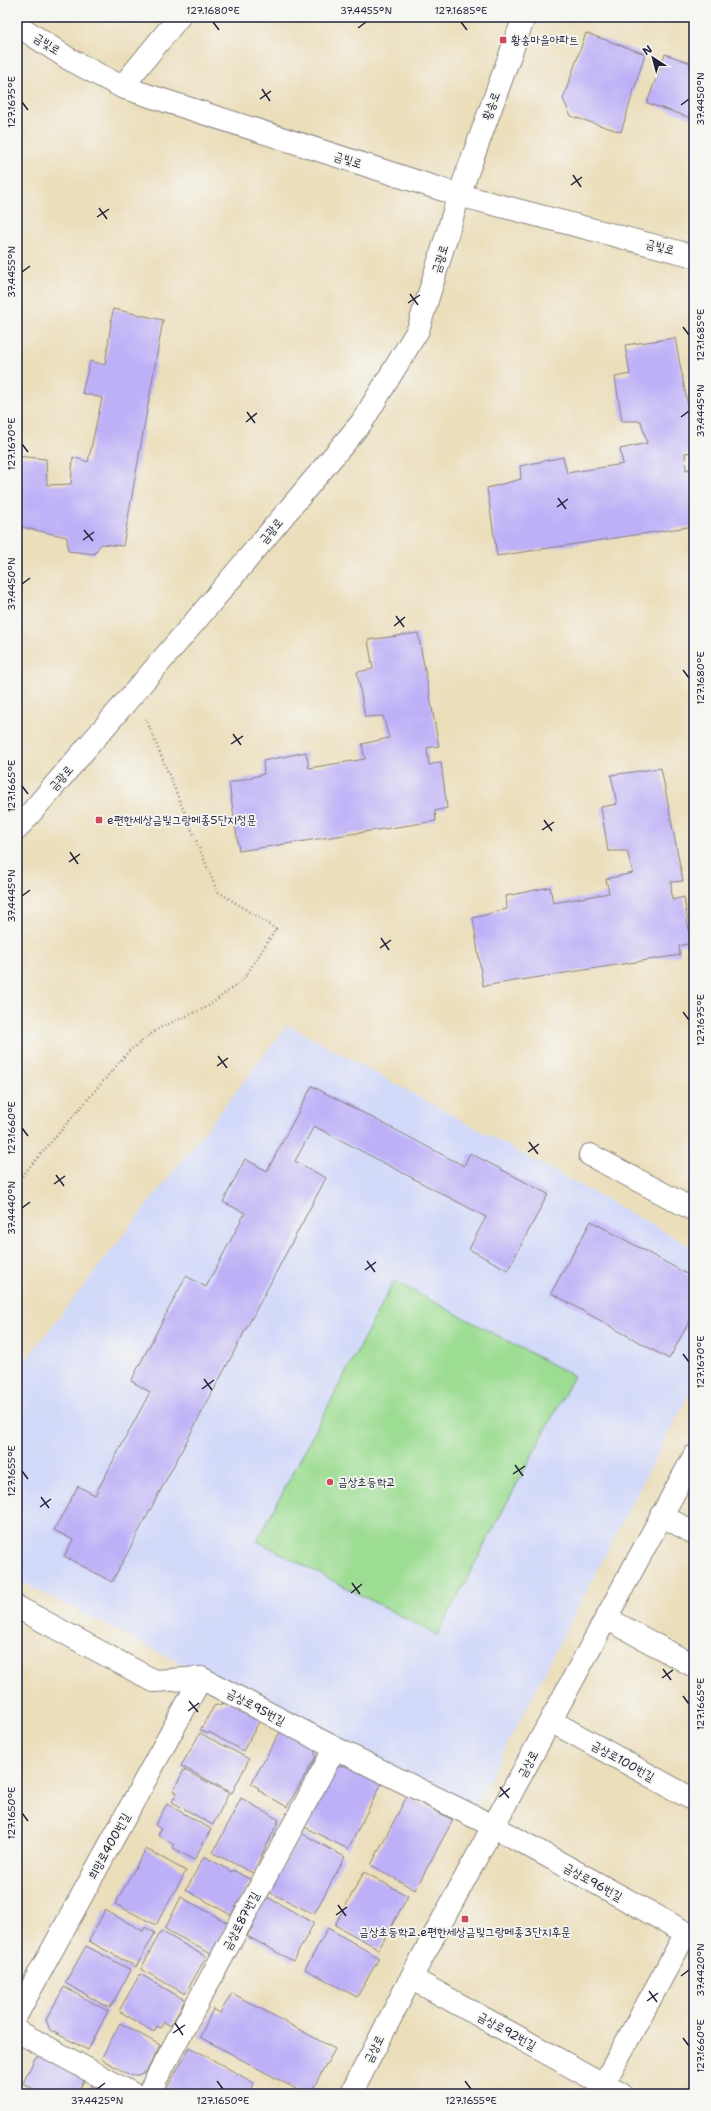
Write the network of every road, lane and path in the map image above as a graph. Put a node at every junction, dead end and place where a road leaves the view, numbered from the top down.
1 (179, 17) edge
2 (524, 17) edge
3 (17, 25) edge
4 (122, 87) junction
5 (459, 195) junction
6 (694, 256) edge
7 (135, 693) junction
8 (17, 829) edge
9 (590, 1155) dead end
10 (17, 1182) edge
11 (694, 1210) edge
12 (694, 1456) edge
13 (661, 1515) junction
14 (694, 1533) edge
15 (17, 1607) edge
16 (606, 1618) junction
17 (694, 1666) edge
18 (201, 1678) junction
19 (551, 1721) junction
20 (335, 1748) junction
21 (694, 1800) edge
22 (493, 1826) junction
23 (690, 1935) edge
24 (411, 1978) junction
25 (17, 2014) edge
26 (17, 2031) edge
27 (359, 2091) edge
28 (607, 2091) edge
29 (133, 2094) edge
30 (148, 2094) edge

1 - 4 street
2 - 5 street, 황송로
3 - 4 street, 금빛로
4 - 5 street, 금빛로
5 - 6 street, 금빛로
5 - 7 street, 금광로
7 - 8 street, 금광로
7 - 10 path
9 - 11 street
12 - 13 street, 금상로
13 - 14 street
13 - 16 street, 금상로
15 - 18 street
16 - 17 street
16 - 19 street, 금상로
18 - 20 street, 금상로95번길
18 - 25 street, 희망로400번길
19 - 21 street, 금상로100번길
19 - 22 street, 금상로
20 - 22 street, 금상로95번길
20 - 30 street, 금상로87번길
22 - 23 street, 금상로96번길
22 - 24 street, 금상로
23 - 28 street, 금상로92번길
24 - 27 street, 금상로
24 - 28 street, 금상로92번길
26 - 29 street

